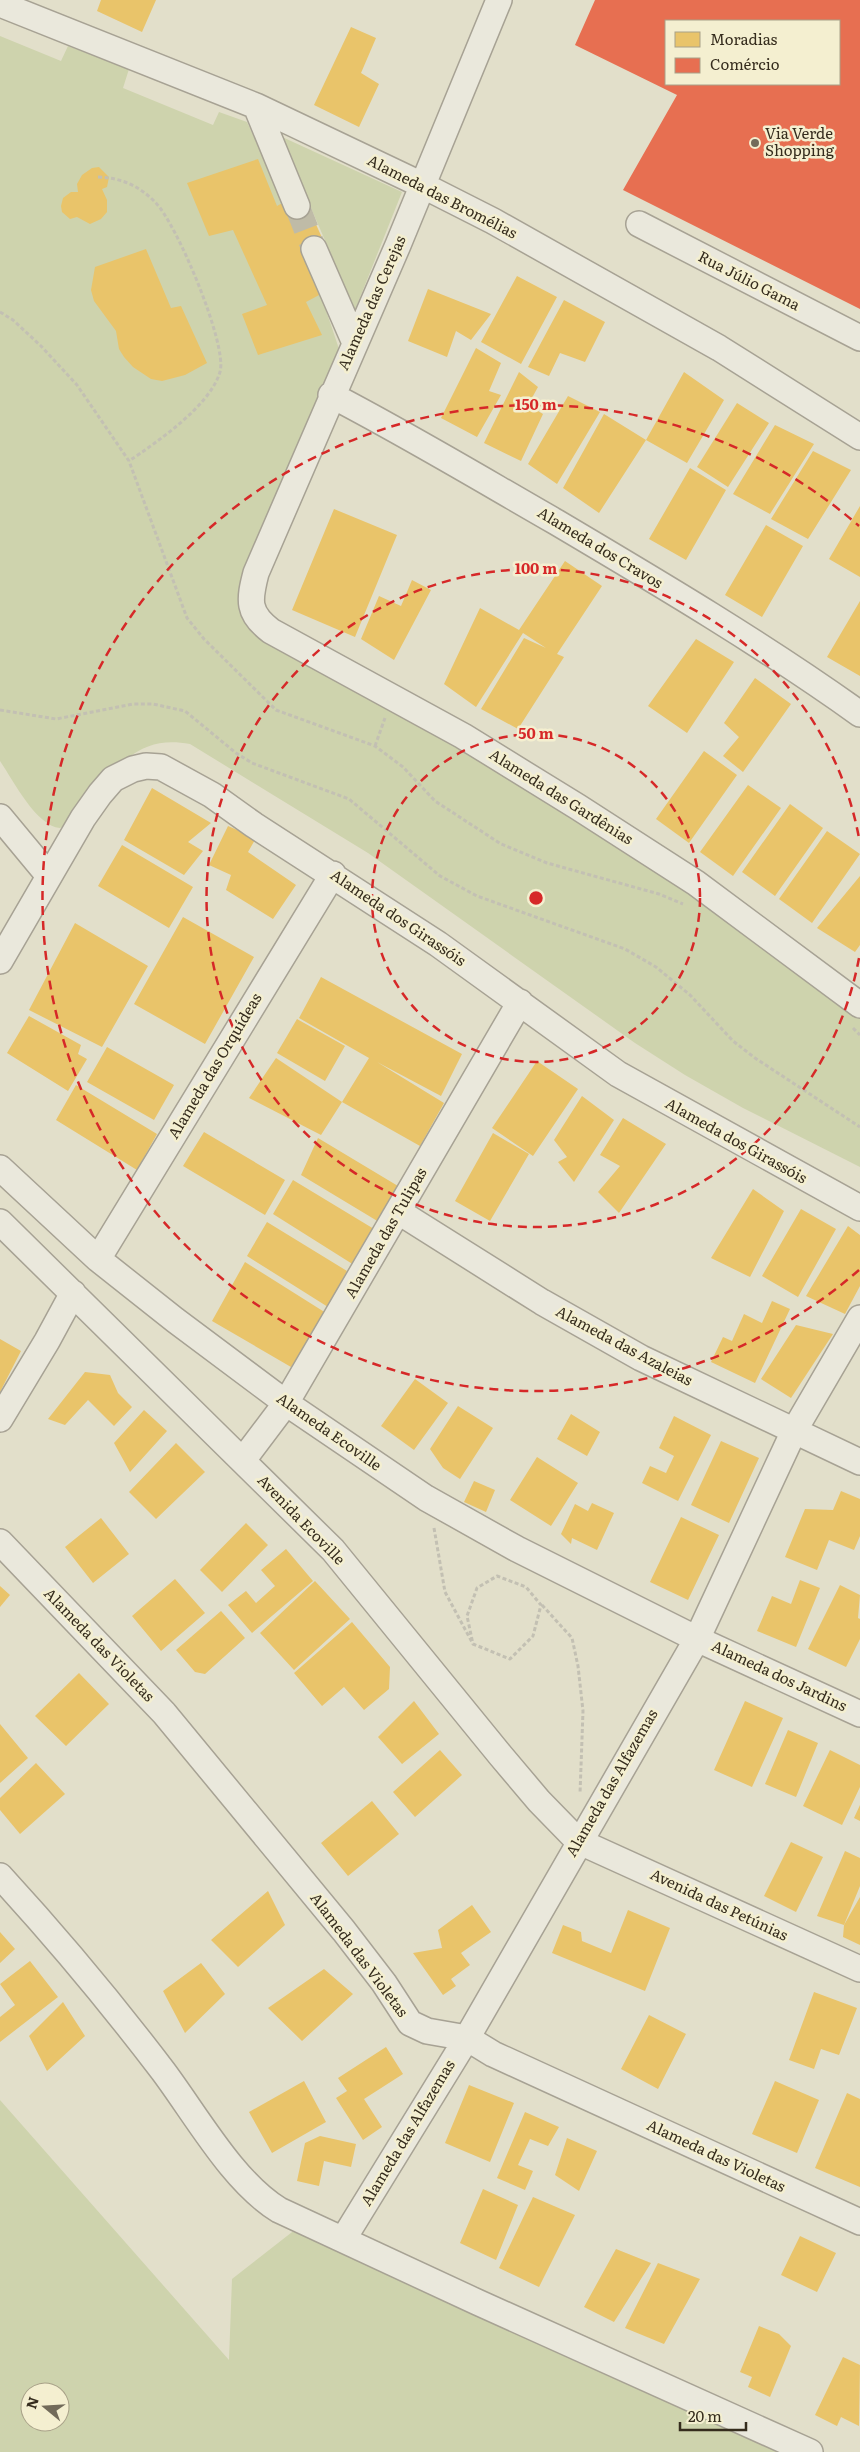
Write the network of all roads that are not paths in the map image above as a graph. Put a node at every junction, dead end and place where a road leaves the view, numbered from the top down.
1 (499, 0) edge
2 (0, 4) edge
3 (256, 106) junction
4 (422, 185) junction
5 (297, 206) tunnel mouth
6 (639, 224) dead end
7 (314, 249) tunnel mouth
8 (860, 338) edge
9 (355, 343) junction
10 (332, 395) junction
11 (860, 438) edge
12 (252, 608) joint
13 (860, 714) edge
14 (0, 817) edge
15 (333, 874) junction
16 (49, 876) junction
17 (0, 961) edge
18 (520, 1002) junction
19 (853, 1013) edge
20 (0, 1168) edge
21 (860, 1208) edge
22 (399, 1212) junction
23 (0, 1222) edge
24 (98, 1258) junction
25 (73, 1293) junction
26 (860, 1318) edge
27 (286, 1403) junction
28 (0, 1419) edge
29 (794, 1431) junction
30 (244, 1460) junction
31 (860, 1462) edge
32 (0, 1542) edge
33 (697, 1639) junction
34 (860, 1714) edge
35 (578, 1841) junction
36 (0, 1876) edge
37 (860, 1969) edge
38 (467, 2038) junction
39 (860, 2222) edge
40 (344, 2238) junction
41 (810, 2452) edge

1 - 4 street, Alameda das Cerejas
2 - 3 street, Alameda das Bromélias
3 - 4 street, Alameda das Bromélias
3 - 5 street
4 - 9 street, Alameda das Cerejas
4 - 11 street, Alameda das Bromélias
6 - 8 street, Rua Júlio Gama
7 - 9 street
9 - 10 street, Alameda das Cerejas
10 - 12 street, Alameda das Cerejas
10 - 13 street, Alameda dos Cravos
12 - 19 street, Alameda das Gardênias
14 - 16 street
15 - 16 street, Alameda dos Girassóis
15 - 18 street, Alameda dos Girassóis
15 - 24 street, Alameda das Orquídeas
16 - 17 street, Alameda dos Girassóis
18 - 21 street, Alameda dos Girassóis
18 - 22 street, Alameda das Tulipas
20 - 24 street, Alameda Ecoville
22 - 27 street, Alameda das Tulipas
22 - 29 street, Alameda das Azaleias
23 - 25 street, Avenida Ecoville
24 - 27 street, Alameda Ecoville
25 - 28 street
25 - 30 street, Avenida Ecoville
26 - 29 street, Alameda das Alfazemas
27 - 30 street, Alameda das Tulipas
27 - 33 street, Alameda Ecoville
29 - 31 street, Alameda das Azaleias
29 - 33 street, Alameda das Alfazemas
30 - 35 street, Avenida Ecoville
32 - 38 street, Alameda das Violetas
33 - 34 street, Alameda dos Jardins
33 - 35 street, Alameda das Alfazemas
35 - 37 street, Avenida das Petúnias
35 - 38 street, Alameda das Alfazemas
36 - 40 street
38 - 39 street, Alameda das Violetas
38 - 40 street, Alameda das Alfazemas
40 - 41 street

